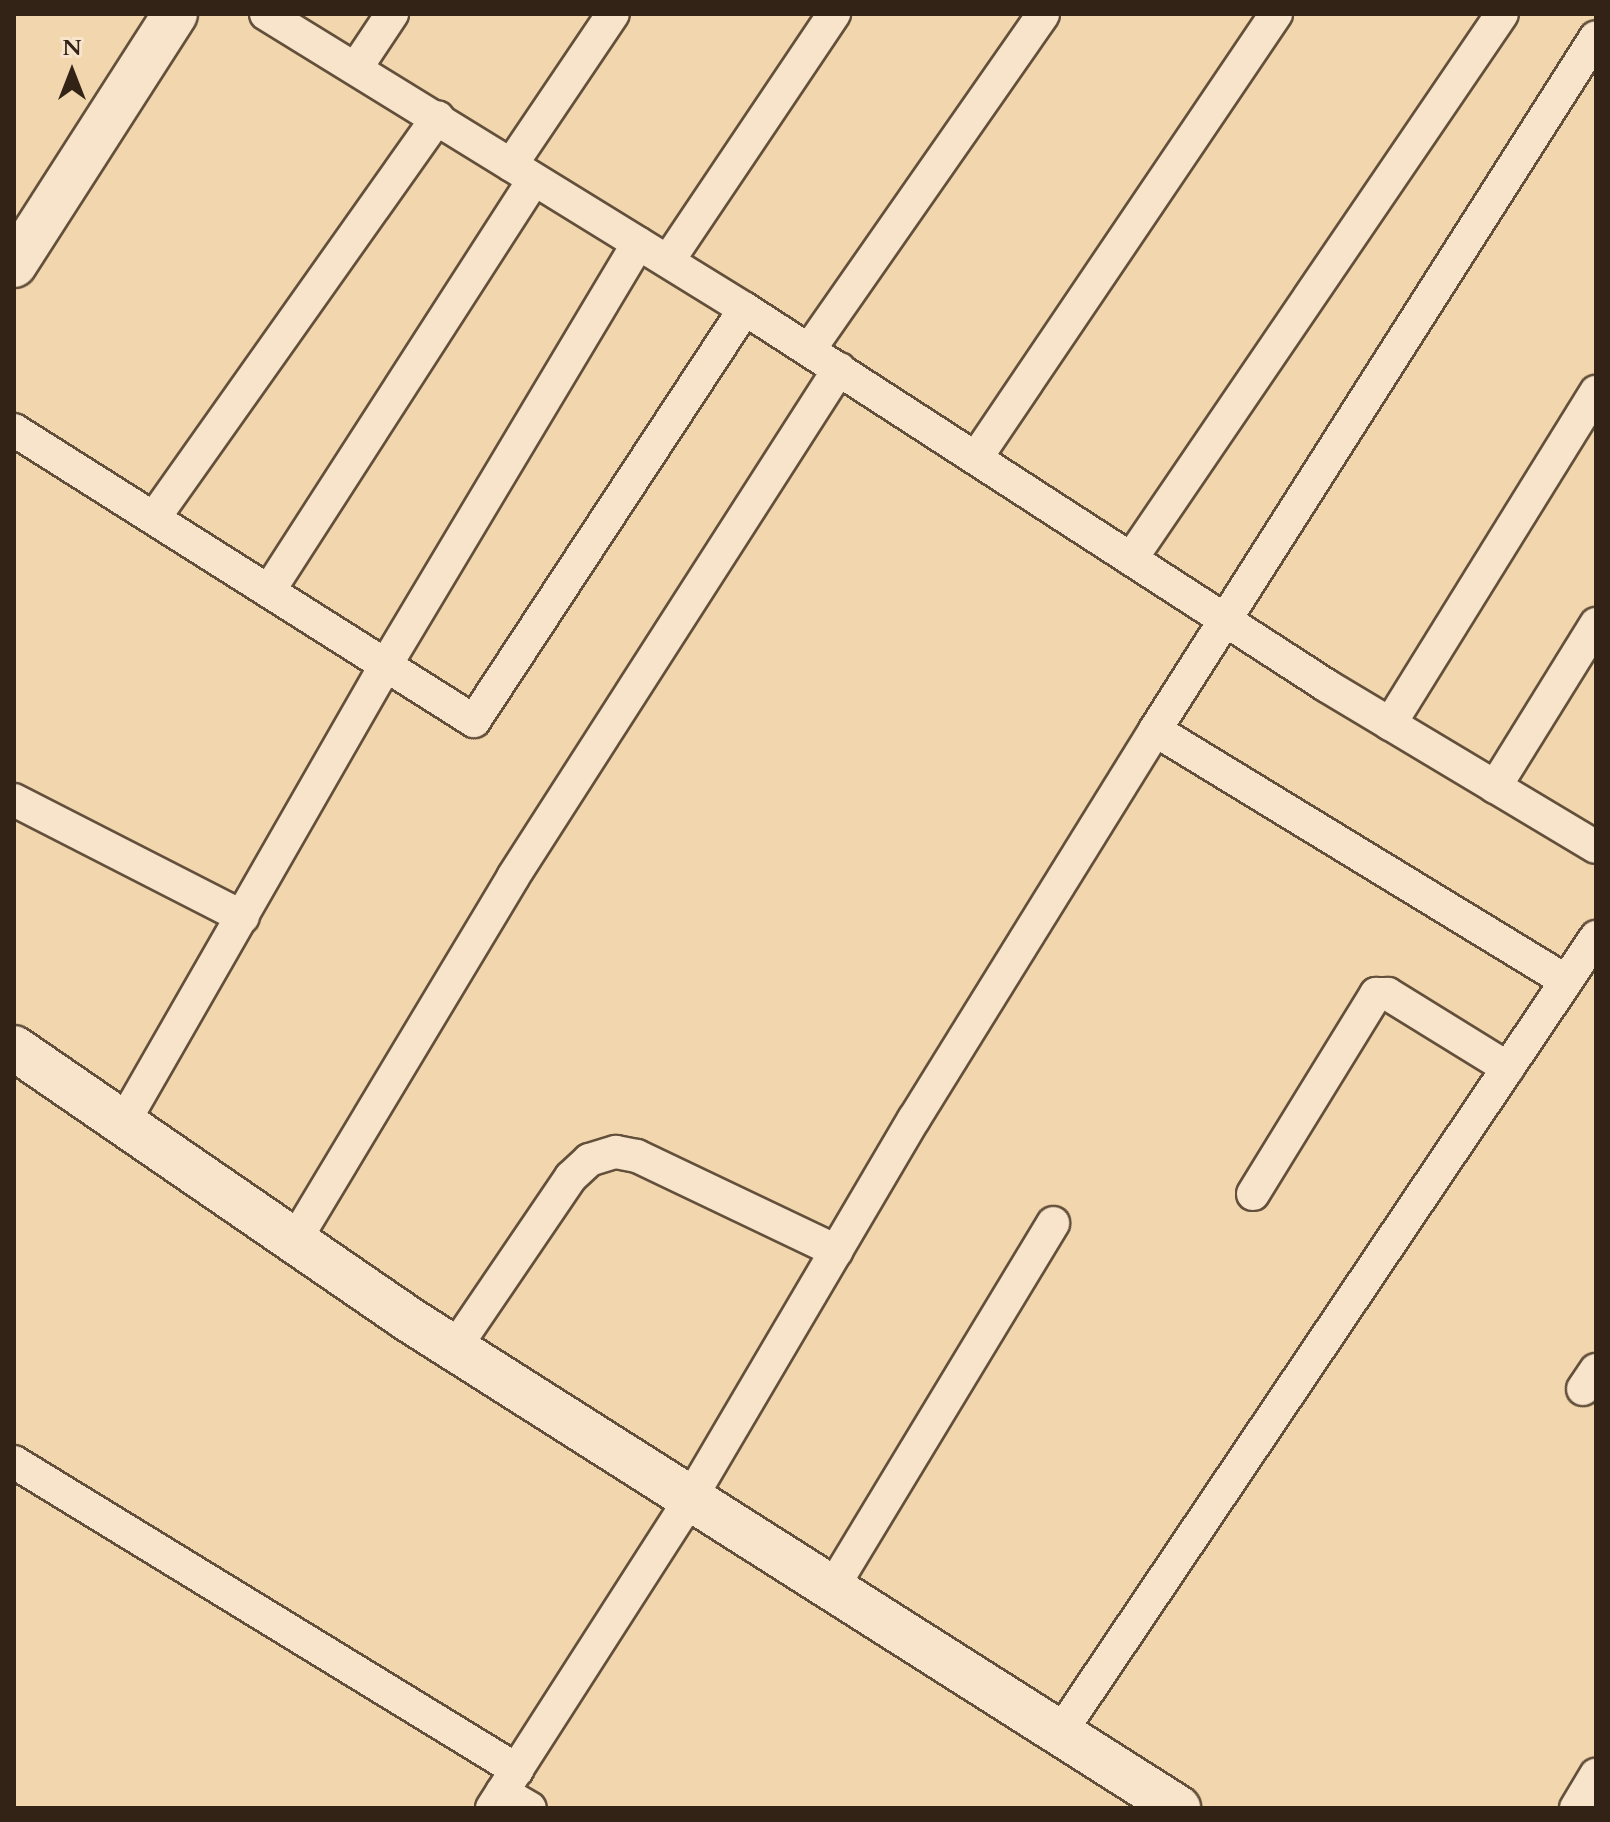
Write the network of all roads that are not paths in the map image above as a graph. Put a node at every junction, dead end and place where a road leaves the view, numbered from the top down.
1 (175, 14) edge
2 (266, 14) edge
3 (392, 14) edge
4 (613, 14) edge
5 (834, 14) edge
6 (1043, 14) edge
7 (1276, 14) edge
8 (1502, 14) edge
9 (1596, 37) edge
10 (356, 68) junction
11 (438, 117) junction
12 (522, 173) junction
13 (638, 243) junction
14 (668, 261) junction
15 (14, 265) edge
16 (745, 309) junction
17 (809, 350) junction
18 (839, 369) junction
19 (1596, 392) edge
20 (14, 430) edge
21 (976, 458) junction
22 (154, 518) junction
23 (1131, 559) junction
24 (270, 589) junction
25 (1225, 618) junction
26 (1596, 624) edge
27 (384, 668) junction
28 (1390, 724) junction
29 (1155, 730) junction
30 (1495, 787) junction
31 (14, 800) edge
32 (1596, 847) edge
33 (243, 917) junction
34 (1596, 937) edge
35 (1566, 981) junction
36 (14, 1048) edge
37 (1508, 1068) junction
38 (122, 1125) junction
39 (1253, 1194) dead end
40 (1053, 1223) dead end
41 (294, 1242) junction
42 (836, 1251) junction
43 (454, 1349) junction
44 (14, 1462) edge
45 (690, 1499) junction
46 (831, 1590) junction
47 (1060, 1733) junction
48 (1596, 1775) edge
49 (504, 1790) edge
50 (530, 1808) edge
51 (1178, 1808) edge
52 (1576, 1808) edge

1 - 15 street
2 - 10 street
3 - 10 street
4 - 12 street
5 - 14 street
6 - 17 street
7 - 21 street
8 - 23 street
9 - 25 street
10 - 11 street
11 - 12 street
11 - 22 street
12 - 13 street
12 - 24 street
13 - 14 street
13 - 27 street
14 - 16 street
16 - 17 street
16 - 27 street
17 - 18 street
18 - 21 street
18 - 41 street
19 - 28 street
20 - 22 street
21 - 23 street
22 - 24 street
23 - 25 street
24 - 27 street
25 - 28 street
25 - 29 street
26 - 30 street
27 - 33 street
28 - 30 street
29 - 35 street
29 - 42 street
30 - 32 street
31 - 33 street
33 - 38 street
34 - 35 street
35 - 37 street
36 - 38 street
37 - 39 street
37 - 47 street
38 - 41 street
40 - 46 street
41 - 43 street
42 - 43 street
42 - 45 street
43 - 45 street
44 - 49 street
45 - 46 street
45 - 49 street
46 - 47 street
47 - 51 street
48 - 52 street
49 - 50 street

